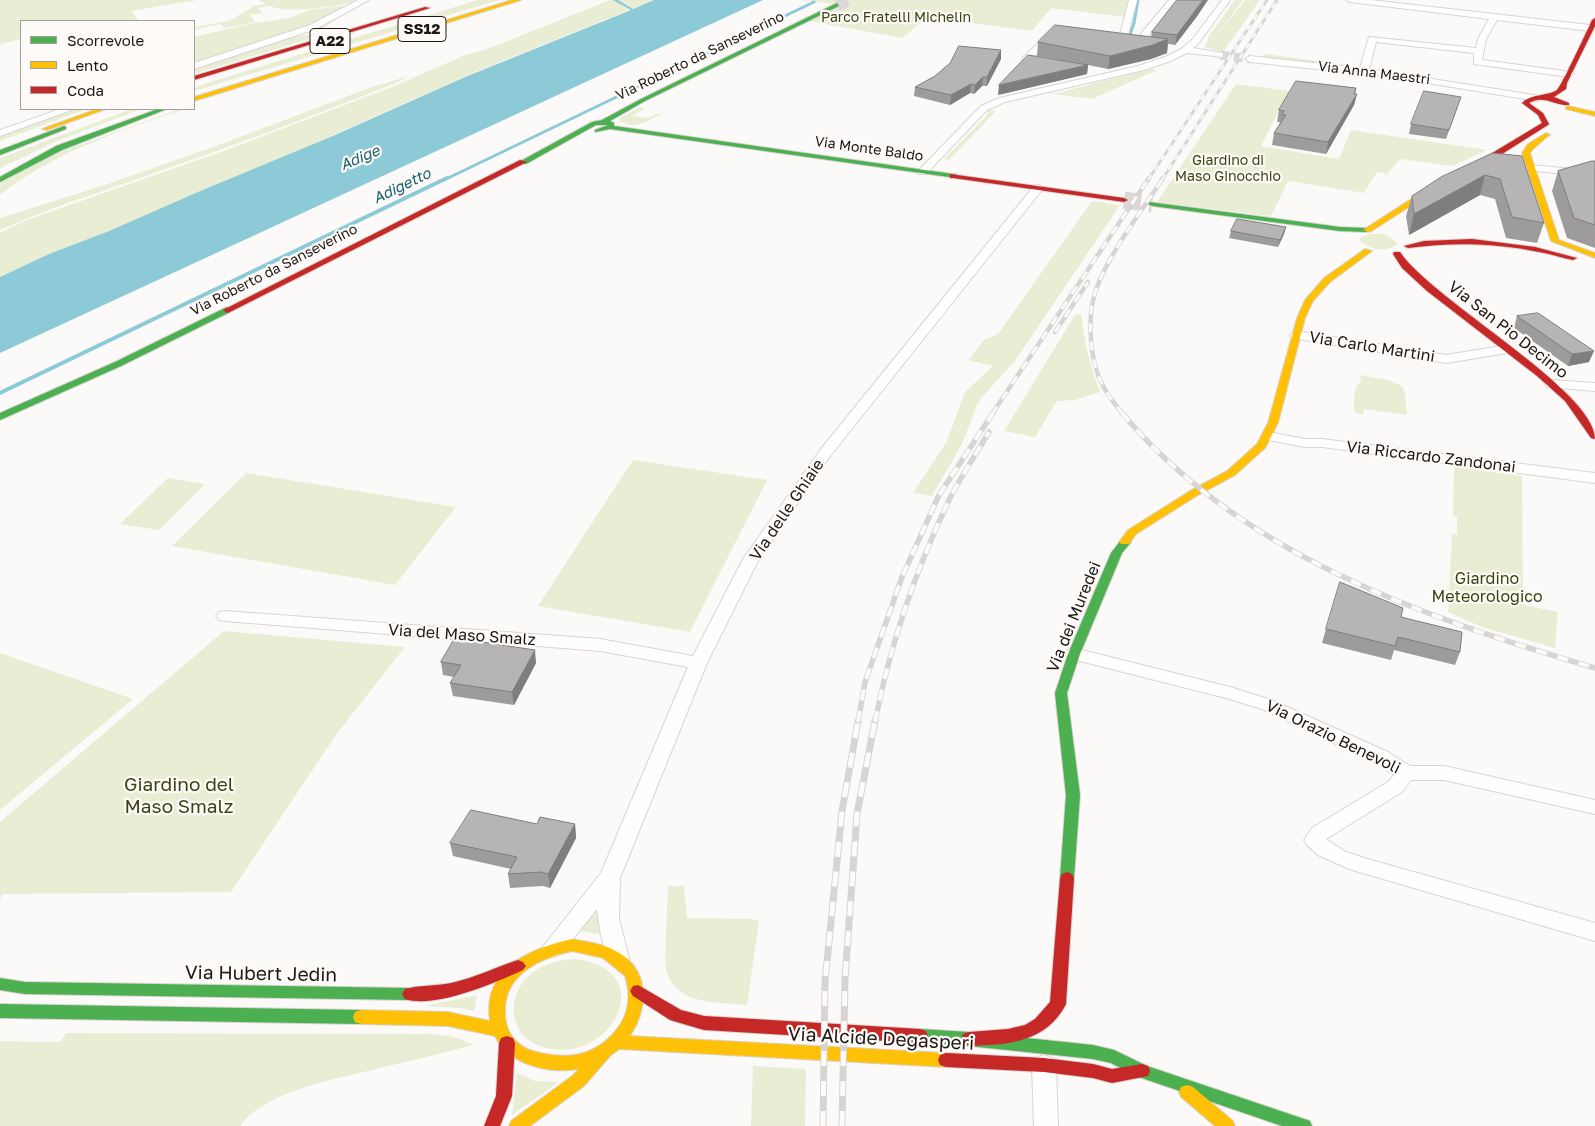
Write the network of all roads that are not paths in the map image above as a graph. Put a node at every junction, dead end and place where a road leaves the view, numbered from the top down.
1 (365, 0) edge
2 (506, 0) edge
3 (518, 0) edge
4 (1133, 0) edge
5 (1158, 0) edge
6 (1226, 0) edge
7 (1350, 0) edge
8 (1172, 1) edge
9 (837, 5) dead end
10 (1494, 17) junction
11 (1593, 24) edge
12 (1062, 34) edge
13 (426, 39) dead end
14 (1137, 44) junction
15 (1151, 46) edge
16 (1166, 48) edge
17 (1185, 50) junction
18 (1479, 51) junction
19 (1220, 55) tunnel mouth
20 (326, 58) junction
21 (1250, 59) tunnel mouth
22 (1038, 61) edge
23 (195, 66) edge
24 (294, 68) junction
25 (1365, 68) junction
26 (1085, 69) edge
27 (1115, 74) junction
28 (1569, 74) junction
29 (195, 78) edge
30 (195, 83) edge
31 (1563, 89) junction
32 (195, 94) edge
33 (195, 99) edge
34 (1536, 101) junction
35 (195, 103) edge
36 (66, 110) edge
37 (99, 110) edge
38 (116, 110) edge
39 (145, 110) edge
40 (161, 110) edge
41 (173, 110) edge
42 (1560, 112) junction
43 (1595, 114) edge
44 (607, 126) junction
45 (0, 133) edge
46 (91, 135) junction
47 (558, 144) junction
48 (0, 146) edge
49 (0, 153) edge
50 (1476, 167) junction
51 (1530, 168) junction
52 (0, 172) edge
53 (922, 172) junction
54 (1595, 174) edge
55 (1460, 175) edge
56 (0, 180) edge
57 (1444, 183) edge
58 (1038, 188) junction
59 (1124, 200) tunnel mouth
60 (1152, 204) tunnel mouth
61 (1305, 225) junction
62 (1367, 230) junction
63 (1388, 232) dead end
64 (1555, 240) junction
65 (1353, 243) junction
66 (1537, 249) junction
67 (1377, 253) junction
68 (1397, 254) junction
69 (1595, 258) edge
70 (1296, 334) junction
71 (1507, 349) junction
72 (1552, 384) junction
73 (1595, 387) edge
74 (0, 417) edge
75 (1268, 436) junction
76 (1595, 436) edge
77 (1595, 478) edge
78 (225, 616) dead end
79 (1074, 654) junction
80 (698, 663) junction
81 (1406, 773) junction
82 (1595, 808) edge
83 (610, 877) junction
84 (1595, 932) edge
85 (553, 948) junction
86 (618, 958) junction
87 (518, 966) junction
88 (0, 984) edge
89 (638, 991) junction
90 (0, 1011) edge
91 (498, 1030) junction
92 (969, 1039) junction
93 (617, 1042) junction
94 (507, 1043) junction
95 (605, 1051) junction
96 (1044, 1065) junction
97 (1142, 1071) junction
98 (1177, 1083) junction
99 (492, 1126) edge
100 (517, 1126) edge
101 (1046, 1126) edge
102 (1227, 1126) edge
103 (1304, 1126) edge

1 - 23 street
2 - 32 main road, SS12
3 - 20 main road, SS12
4 - 14 street
5 - 8 street
6 - 17 street
7 - 10 street
8 - 14 street
9 - 44 main road, Via Roberto da Sanseverino
10 - 11 street
10 - 18 street
11 - 28 main road
12 - 22 street
13 - 20 main road
14 - 15 street
16 - 17 street
17 - 19 street
17 - 27 street
18 - 25 street
18 - 28 street
20 - 24 main road, SS12
21 - 25 street, Via Anna Maestri
24 - 33 main road, SS12
24 - 35 main road
25 - 34 street, Via Anna Maestri
26 - 27 street
27 - 53 street
28 - 31 main road
29 - 30 main road, A22
31 - 34 main road
31 - 42 main road
34 - 42 main road
34 - 42 main road
34 - 50 main road
36 - 45 street
37 - 48 main road
38 - 49 main road
39 - 52 main road
40 - 46 main road
41 - 46 main road
42 - 43 main road
42 - 51 main road
44 - 47 main road, Via Roberto da Sanseverino
44 - 47 main road, Via Roberto da Sanseverino
44 - 53 main road, Via Monte Baldo
46 - 56 main road
47 - 74 main road, Via Roberto da Sanseverino
50 - 51 main road
50 - 55 main road
51 - 54 street
51 - 64 main road
53 - 58 main road, Via Monte Baldo
57 - 62 main road
58 - 59 main road, Via Monte Baldo
58 - 80 street, Via delle Ghiaie
60 - 61 main road
61 - 62 main road
61 - 65 main road
62 - 63 main road
62 - 65 main road
64 - 66 main road
64 - 69 main road
65 - 67 main road
66 - 68 main road
66 - 69 main road
67 - 68 main road
67 - 70 main road, Via dei Muredei
68 - 71 main road, Via San Pio Decimo
70 - 71 street, Via Carlo Martini
70 - 75 main road, Via dei Muredei
71 - 72 main road, Via San Pio Decimo
72 - 73 street
72 - 76 main road, Via San Pio Decimo
75 - 77 street, Via Riccardo Zandonai
75 - 79 main road, Via dei Muredei
78 - 80 street, Via del Maso Smalz
79 - 81 street, Via Orazio Benevoli
79 - 92 main road, Via dei Muredei
80 - 83 street, Via delle Ghiaie
81 - 82 street, Via Orazio Benevoli
81 - 84 street
83 - 85 street, Via delle Ghiaie
83 - 86 street, Via delle Ghiaie
85 - 86 main road
85 - 87 main road
86 - 89 main road
87 - 88 main road, Via Hubert Jedin
87 - 91 main road
89 - 92 main road, Via Alcide Degasperi
89 - 93 main road
90 - 91 main road
91 - 94 main road
92 - 97 main road, Via Alcide Degasperi
93 - 95 main road
93 - 96 main road, Via Alcide Degasperi
94 - 95 main road
94 - 99 main road
95 - 100 main road
96 - 97 main road, Via Alcide Degasperi
96 - 101 street
97 - 98 main road, Via Alcide Degasperi
98 - 102 main road
98 - 103 main road, Via Alcide Degasperi

